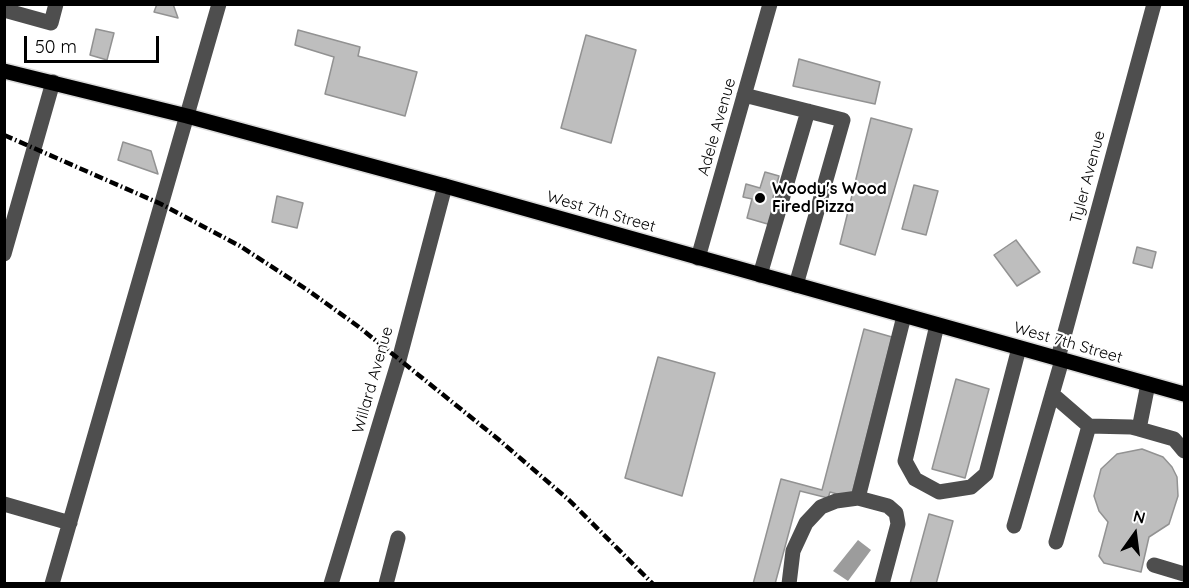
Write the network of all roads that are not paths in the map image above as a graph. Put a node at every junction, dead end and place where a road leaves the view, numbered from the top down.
1 (56, 4) edge
2 (219, 4) edge
3 (770, 4) edge
4 (1154, 4) edge
5 (4, 10) edge
6 (4, 71) edge
7 (53, 82) junction
8 (744, 95) junction
9 (808, 111) junction
10 (187, 116) junction
11 (445, 186) junction
12 (4, 254) edge
13 (698, 258) junction
14 (760, 275) junction
15 (796, 285) junction
16 (904, 316) junction
17 (937, 325) junction
18 (1019, 348) junction
19 (1060, 359) junction
20 (1148, 384) junction
21 (1052, 394) junction
22 (1185, 394) edge
23 (1089, 426) junction
24 (1139, 429) junction
25 (1185, 452) edge
26 (858, 498) junction
27 (4, 504) edge
28 (70, 523) junction
29 (1014, 526) dead end
30 (398, 538) dead end
31 (1056, 542) dead end
32 (1154, 565) dead end
33 (1185, 574) edge
34 (52, 584) edge
35 (331, 584) edge
36 (386, 584) edge
37 (789, 584) edge
38 (882, 584) edge

1 - 5 street
2 - 10 street
3 - 8 street, Adele Avenue
4 - 19 street, Tyler Avenue
6 - 7 main road, West 7th Street
7 - 10 main road, West 7th Street
7 - 12 street
8 - 9 street
8 - 13 street, Adele Avenue
9 - 14 street
9 - 15 street
10 - 11 main road, West 7th Street
10 - 28 street
11 - 13 main road, West 7th Street
11 - 35 street, Willard Avenue
13 - 14 main road, West 7th Street
14 - 15 main road, West 7th Street
15 - 16 main road, West 7th Street
16 - 17 main road, West 7th Street
16 - 26 street
17 - 18 main road, West 7th Street
17 - 18 street
18 - 19 main road, West 7th Street
19 - 20 main road, West 7th Street
19 - 21 street, Tyler Avenue
20 - 22 main road, West 7th Street
20 - 24 street
21 - 23 street
21 - 29 street, Tyler Avenue
23 - 24 street
23 - 31 street
24 - 25 street
26 - 37 street
26 - 38 street
27 - 28 street
28 - 34 street
30 - 36 street
32 - 33 street

